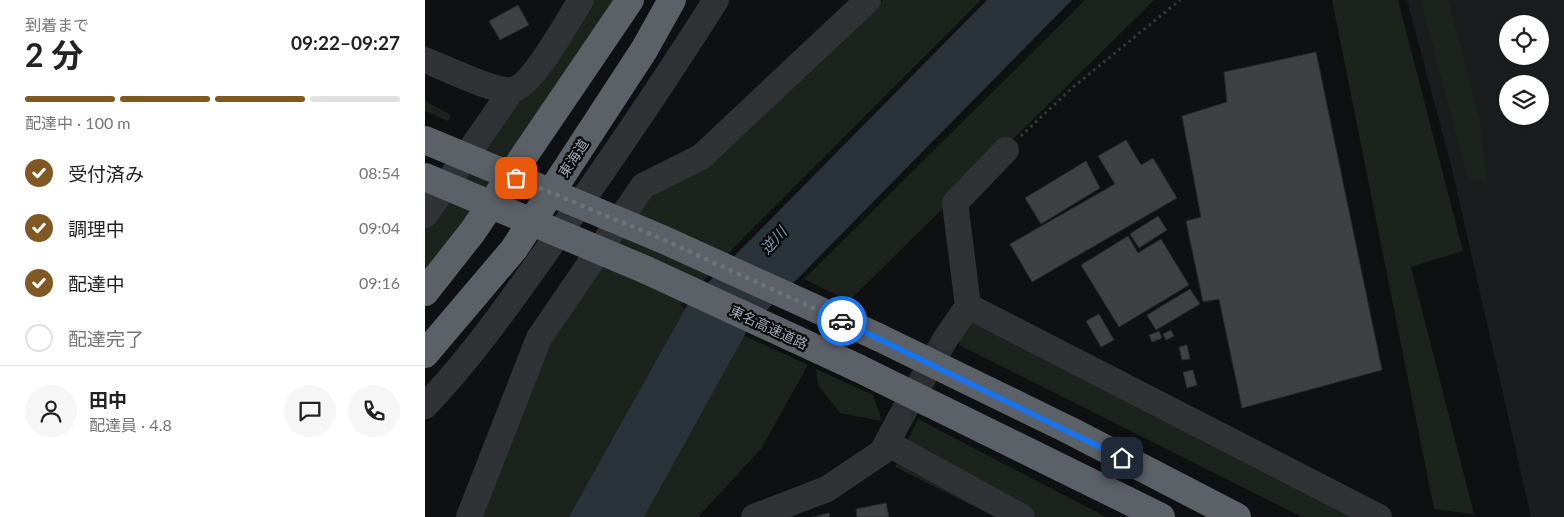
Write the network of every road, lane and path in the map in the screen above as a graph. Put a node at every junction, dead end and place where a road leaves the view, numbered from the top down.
1 (581, 0) edge
2 (630, 0) edge
3 (672, 0) edge
4 (716, 0) edge
5 (868, 0) edge
6 (1180, 0) edge
7 (425, 60) edge
8 (512, 90) junction
9 (425, 140) edge
10 (1006, 150) joint
11 (425, 177) edge
12 (425, 215) edge
13 (425, 292) edge
14 (968, 306) junction
15 (945, 338) tunnel mouth
16 (425, 354) edge
17 (425, 406) edge
18 (899, 420) tunnel mouth
19 (887, 443) junction
20 (469, 517) edge
21 (754, 517) edge
22 (1022, 517) edge
23 (1161, 517) edge
24 (1237, 517) edge
25 (1379, 517) edge

1 - 8 street
2 - 13 highway
3 - 16 highway, 東海道
4 - 17 street
5 - 20 street
6 - 10 path
7 - 8 street
8 - 12 street
9 - 24 highway, bridge
10 - 14 street
11 - 23 highway, 東名高速道路, bridge
14 - 15 street
14 - 25 street
18 - 19 street
19 - 21 street
19 - 22 street

